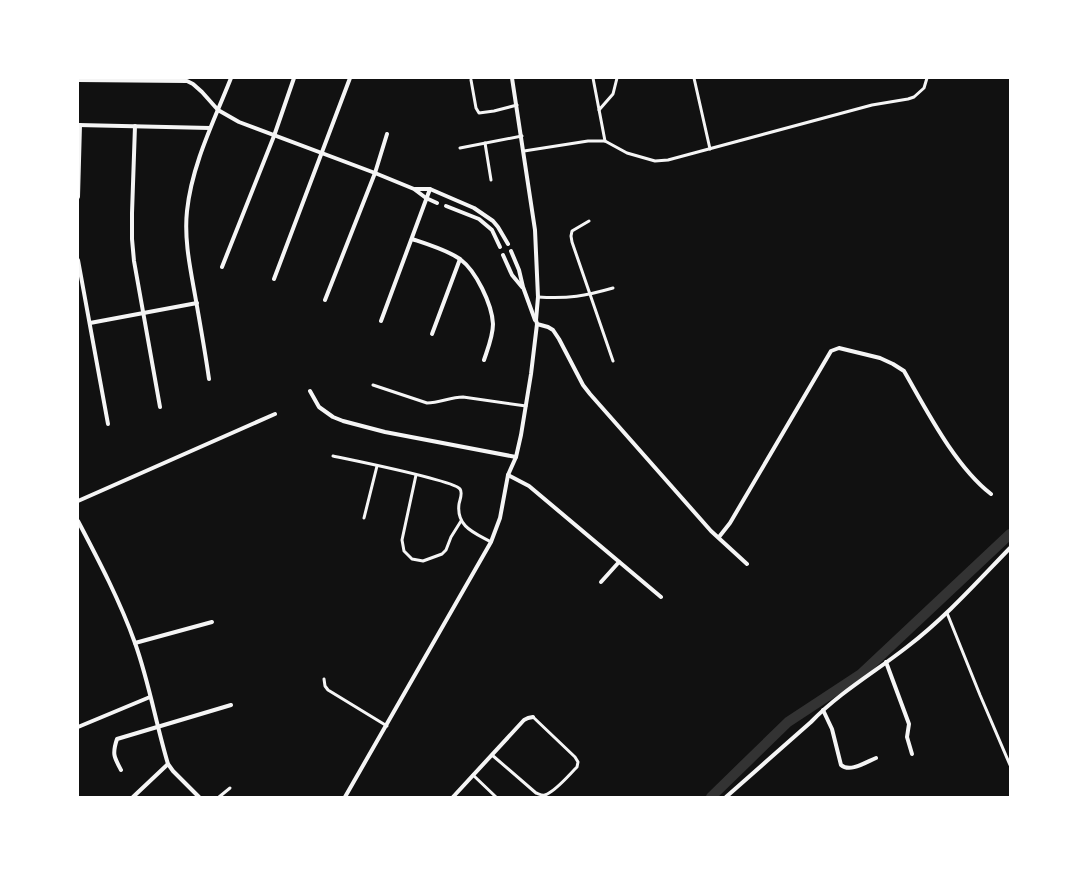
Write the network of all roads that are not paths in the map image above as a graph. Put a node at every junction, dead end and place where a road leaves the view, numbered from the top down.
1 (231, 78) edge
2 (294, 78) edge
3 (350, 78) edge
4 (512, 78) edge
5 (593, 78) edge
6 (617, 78) edge
7 (694, 78) edge
8 (927, 78) edge
9 (78, 80) edge
10 (133, 80) edge
11 (187, 80) edge
12 (471, 80) dead end
13 (517, 105) junction
14 (218, 110) junction
15 (599, 110) junction
16 (79, 125) edge
17 (135, 126) junction
18 (210, 128) junction
19 (387, 134) dead end
20 (274, 136) junction
21 (522, 136) junction
22 (606, 141) junction
23 (485, 143) junction
24 (460, 148) dead end
25 (710, 149) junction
26 (524, 151) junction
27 (322, 153) junction
28 (374, 173) junction
29 (491, 180) dead end
30 (414, 189) junction
31 (430, 189) junction
32 (78, 197) edge
33 (426, 198) junction
34 (437, 202) dead end
35 (446, 206) dead end
36 (482, 212) junction
37 (479, 219) junction
38 (589, 222) dead end
39 (412, 239) junction
40 (508, 244) dead end
41 (500, 247) dead end
42 (510, 251) dead end
43 (504, 255) dead end
44 (78, 260) edge
45 (460, 260) junction
46 (222, 267) dead end
47 (274, 279) dead end
48 (523, 287) junction
49 (613, 288) dead end
50 (590, 295) junction
51 (538, 297) junction
52 (325, 300) dead end
53 (197, 303) junction
54 (143, 313) junction
55 (380, 321) dead end
56 (536, 322) junction
57 (90, 323) junction
58 (432, 334) dead end
59 (484, 360) dead end
60 (613, 361) dead end
61 (210, 379) dead end
62 (372, 384) dead end
63 (310, 391) dead end
64 (526, 406) junction
65 (160, 407) dead end
66 (275, 414) dead end
67 (108, 424) dead end
68 (333, 456) dead end
69 (516, 457) junction
70 (377, 466) junction
71 (508, 474) junction
72 (416, 475) junction
73 (991, 494) dead end
74 (78, 501) edge
75 (364, 518) dead end
76 (78, 521) edge
77 (461, 521) junction
78 (719, 537) junction
79 (491, 542) junction
80 (1010, 548) edge
81 (619, 562) junction
82 (747, 564) dead end
83 (601, 582) dead end
84 (661, 597) dead end
85 (947, 613) junction
86 (212, 622) dead end
87 (135, 643) junction
88 (886, 662) junction
89 (324, 679) dead end
90 (150, 697) junction
91 (231, 705) dead end
92 (823, 710) junction
93 (533, 717) joint
94 (386, 726) junction
95 (78, 727) edge
96 (157, 727) junction
97 (912, 754) dead end
98 (492, 755) junction
99 (876, 758) dead end
100 (168, 764) junction
101 (1010, 765) edge
102 (122, 770) dead end
103 (473, 776) junction
104 (230, 788) dead end
105 (132, 797) edge
106 (199, 797) edge
107 (219, 797) edge
108 (345, 797) edge
109 (453, 797) edge
110 (496, 797) edge
111 (726, 797) edge

1 - 14 street
2 - 20 street
3 - 27 street
4 - 13 street
5 - 15 lane
6 - 15 lane
7 - 25 lane
8 - 25 lane
9 - 10 street
10 - 11 street
11 - 14 street
12 - 13 lane
13 - 21 street
14 - 18 street
14 - 20 street
15 - 22 lane
16 - 17 street
16 - 32 street
17 - 18 street
17 - 54 street
18 - 53 street
19 - 28 street
20 - 27 street
20 - 46 street
21 - 23 lane
21 - 26 street
22 - 25 lane
22 - 26 lane
23 - 24 lane
23 - 29 lane
26 - 51 street
27 - 28 street
27 - 47 street
28 - 30 street
28 - 52 street
30 - 31 street
30 - 33 street
31 - 33 street
31 - 36 street
33 - 34 street
33 - 39 street
35 - 37 street
36 - 37 street
36 - 40 street
37 - 41 street
38 - 50 lane
39 - 45 street
39 - 55 street
42 - 48 street
43 - 48 street
44 - 57 street
45 - 58 street
45 - 59 street
48 - 56 street
49 - 50 lane
50 - 51 lane
50 - 60 lane
51 - 56 street
53 - 54 street
53 - 61 street
54 - 57 street
54 - 65 street
56 - 64 street
56 - 78 street
57 - 67 street
62 - 64 lane
63 - 69 street
64 - 69 street
66 - 74 street
68 - 70 lane
69 - 71 street
70 - 72 lane
70 - 75 lane
71 - 79 street
71 - 81 street
72 - 77 lane
72 - 77 lane
73 - 78 street
76 - 87 street
77 - 79 lane
78 - 82 street
79 - 94 street
80 - 85 street
81 - 83 street
81 - 84 street
85 - 88 street
85 - 101 lane
86 - 87 street
87 - 90 street
88 - 92 street
88 - 97 street
89 - 94 lane
90 - 95 street
90 - 96 street
91 - 96 street
92 - 99 street
92 - 111 street
93 - 98 street
93 - 98 lane
94 - 108 street
96 - 100 street
96 - 102 street
98 - 103 street
100 - 105 street
100 - 106 street
103 - 109 street
103 - 110 lane
104 - 107 lane

